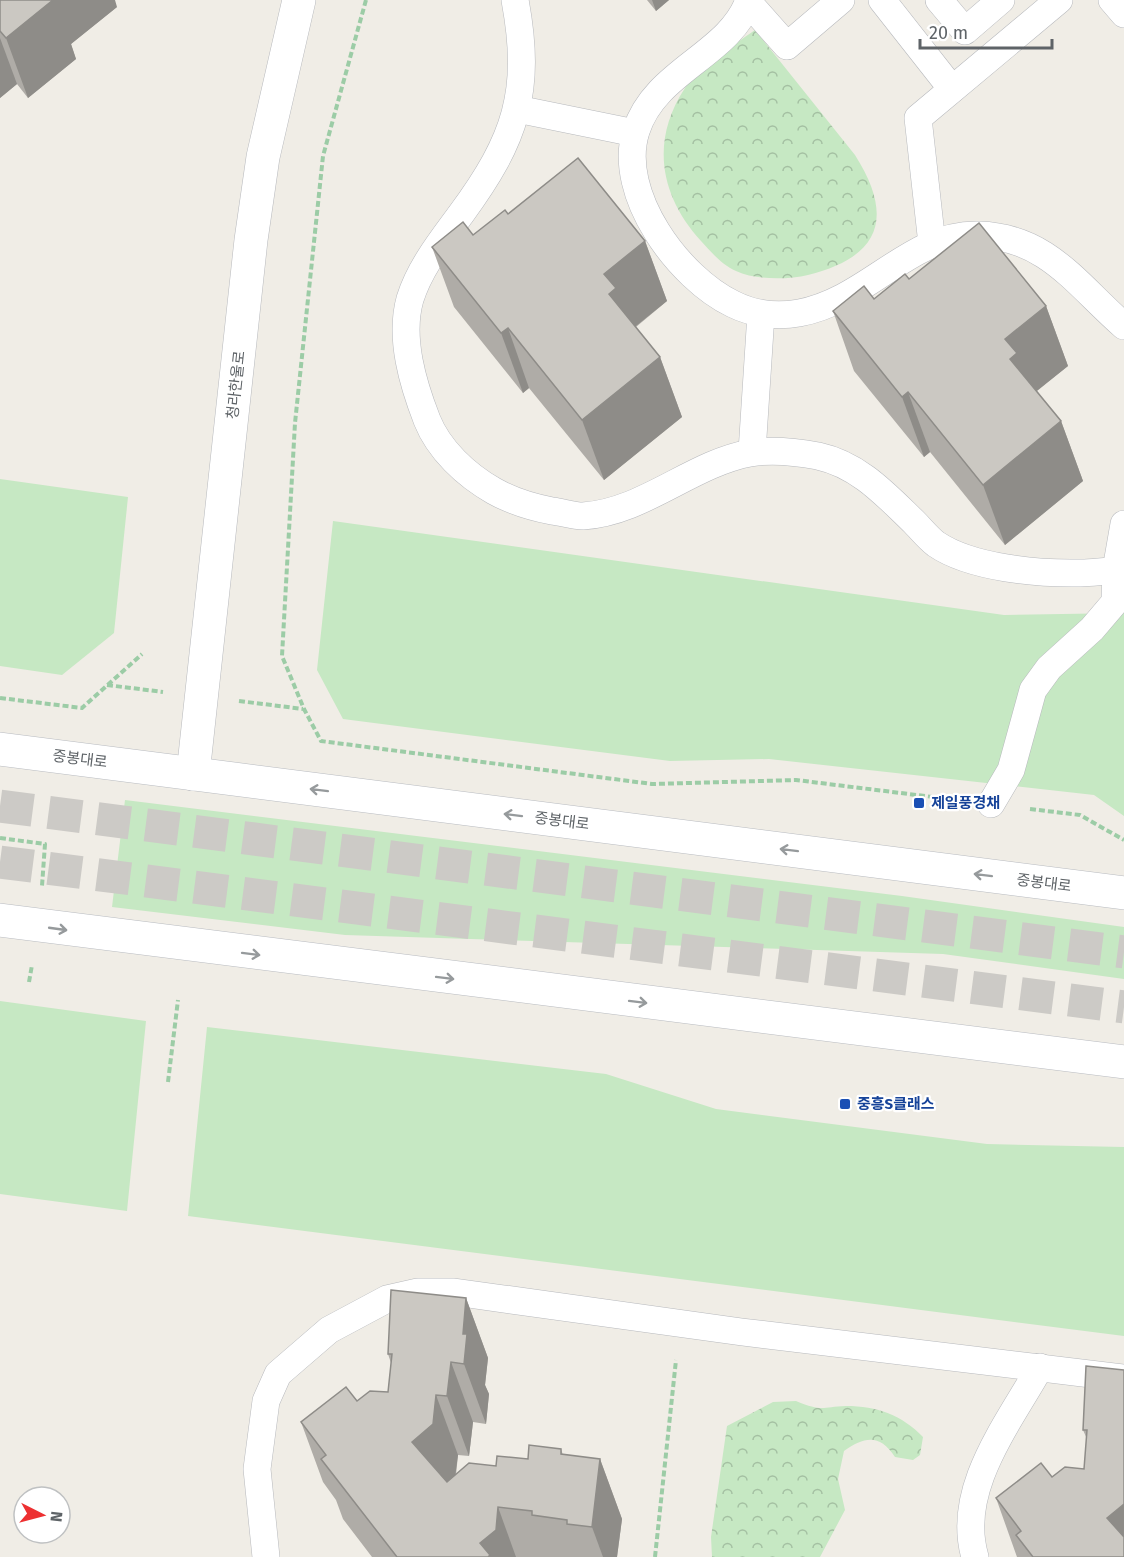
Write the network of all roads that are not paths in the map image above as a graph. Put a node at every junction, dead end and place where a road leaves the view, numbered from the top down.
1 (299, 0) edge
2 (515, 0) edge
3 (841, 0) edge
4 (882, 0) edge
5 (1059, 0) edge
6 (1112, 0) edge
7 (748, 1) edge
8 (998, 2) edge
9 (942, 4) edge
10 (1124, 14) edge
11 (1020, 33) junction
12 (910, 36) junction
13 (952, 88) junction
14 (517, 109) junction
15 (635, 134) junction
16 (932, 244) junction
17 (761, 314) junction
18 (1124, 326) edge
19 (752, 452) junction
20 (1124, 525) edge
21 (1120, 571) edge
22 (0, 749) edge
23 (194, 774) junction
24 (992, 804) road end
25 (1124, 893) edge
26 (0, 920) edge
27 (1124, 1043) edge
28 (1041, 1051) junction
29 (1124, 1062) edge
30 (1040, 1367) junction
31 (1124, 1378) edge
32 (268, 1553) edge
33 (975, 1557) edge

1 - 23 main road, 청라한울로
2 - 14 lane
3 - 7 lane
4 - 12 lane
5 - 11 lane
6 - 10 lane
7 - 15 lane
8 - 9 lane
8 - 11 lane
9 - 12 lane
11 - 13 lane
12 - 13 lane
13 - 16 lane
14 - 15 lane
14 - 19 lane
15 - 17 lane
16 - 17 lane
16 - 18 lane
17 - 19 lane
19 - 21 lane
20 - 21 lane
21 - 24 lane
22 - 23 main road, 중봉대로
25 -> 23 main road, 중봉대로
26 -> 28 main road
27 - 28 main road
28 - 29 main road
30 - 31 lane
30 - 32 lane
30 - 33 lane

